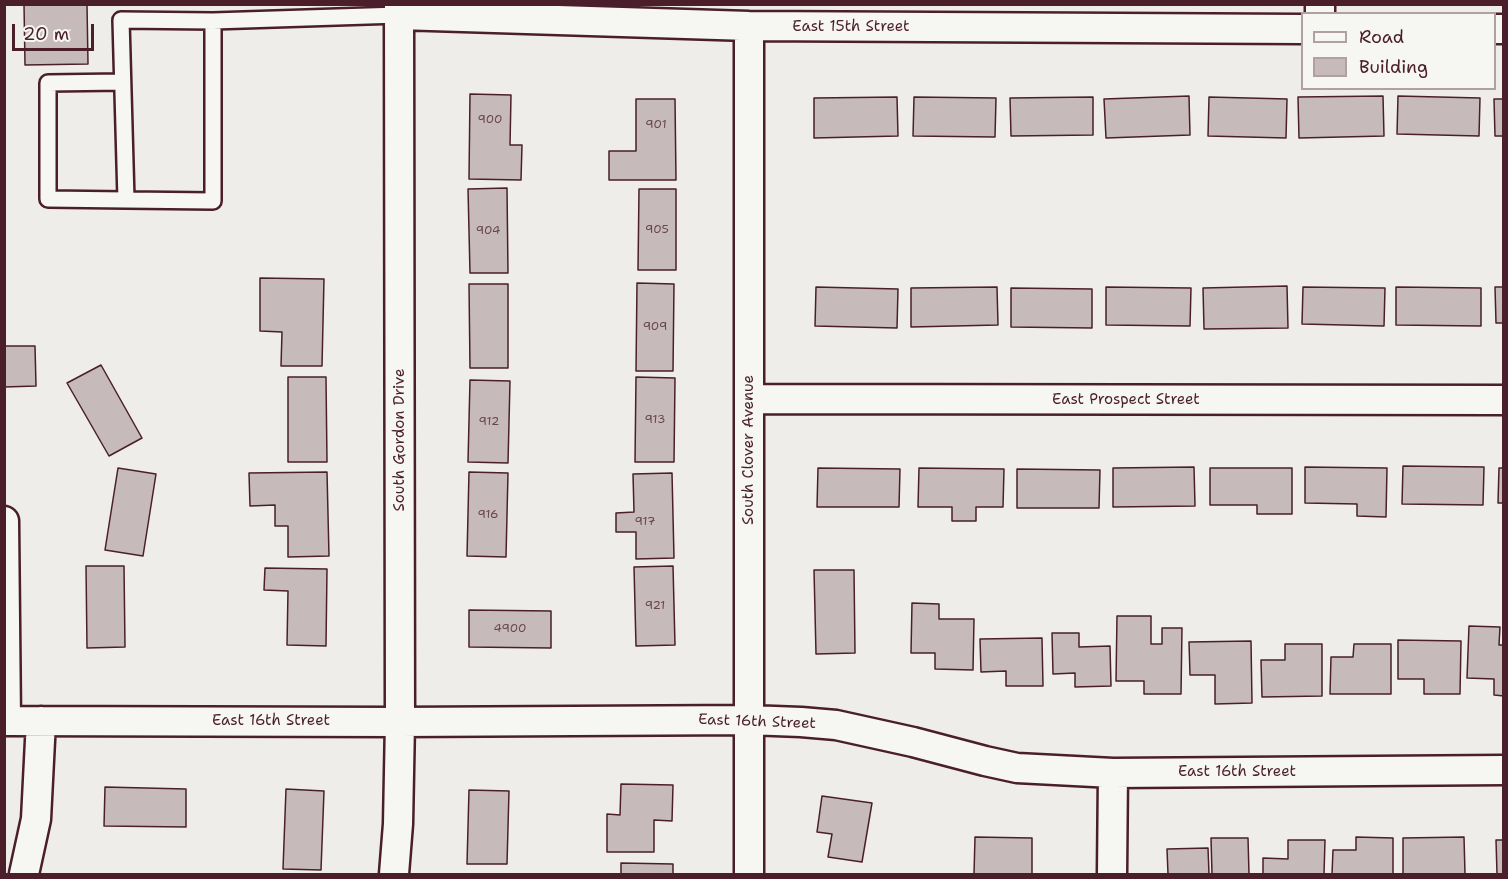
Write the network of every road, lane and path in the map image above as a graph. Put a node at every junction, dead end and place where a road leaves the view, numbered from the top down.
1 (399, 10) edge
2 (213, 21) junction
3 (749, 26) junction
4 (1301, 29) edge
5 (122, 82) junction
6 (126, 200) junction
7 (749, 399) junction
8 (1503, 400) edge
9 (4, 520) edge
10 (748, 720) junction
11 (5, 721) edge
12 (42, 721) junction
13 (400, 722) junction
14 (1503, 770) edge
15 (1113, 773) junction
16 (24, 874) edge
17 (394, 874) edge
18 (749, 874) edge
19 (1112, 874) edge

1 - 2 lane
1 - 3 street, East 15th Street
1 - 13 street, South Gordon Drive
2 - 5 lane
2 - 6 lane
3 - 4 street, East 15th Street
3 - 7 street, South Clover Avenue
5 - 6 lane
5 - 6 lane
7 - 8 street, East Prospect Street
7 - 10 street, South Clover Avenue
9 - 11 street
10 - 13 street, East 16th Street
10 - 15 street, East 16th Street
10 - 18 street, South Clover Avenue
11 - 12 street, East 16th Street
12 - 13 street, East 16th Street
12 - 16 street
13 - 17 street, South Gordon Drive
14 - 15 street, East 16th Street
15 - 19 street

